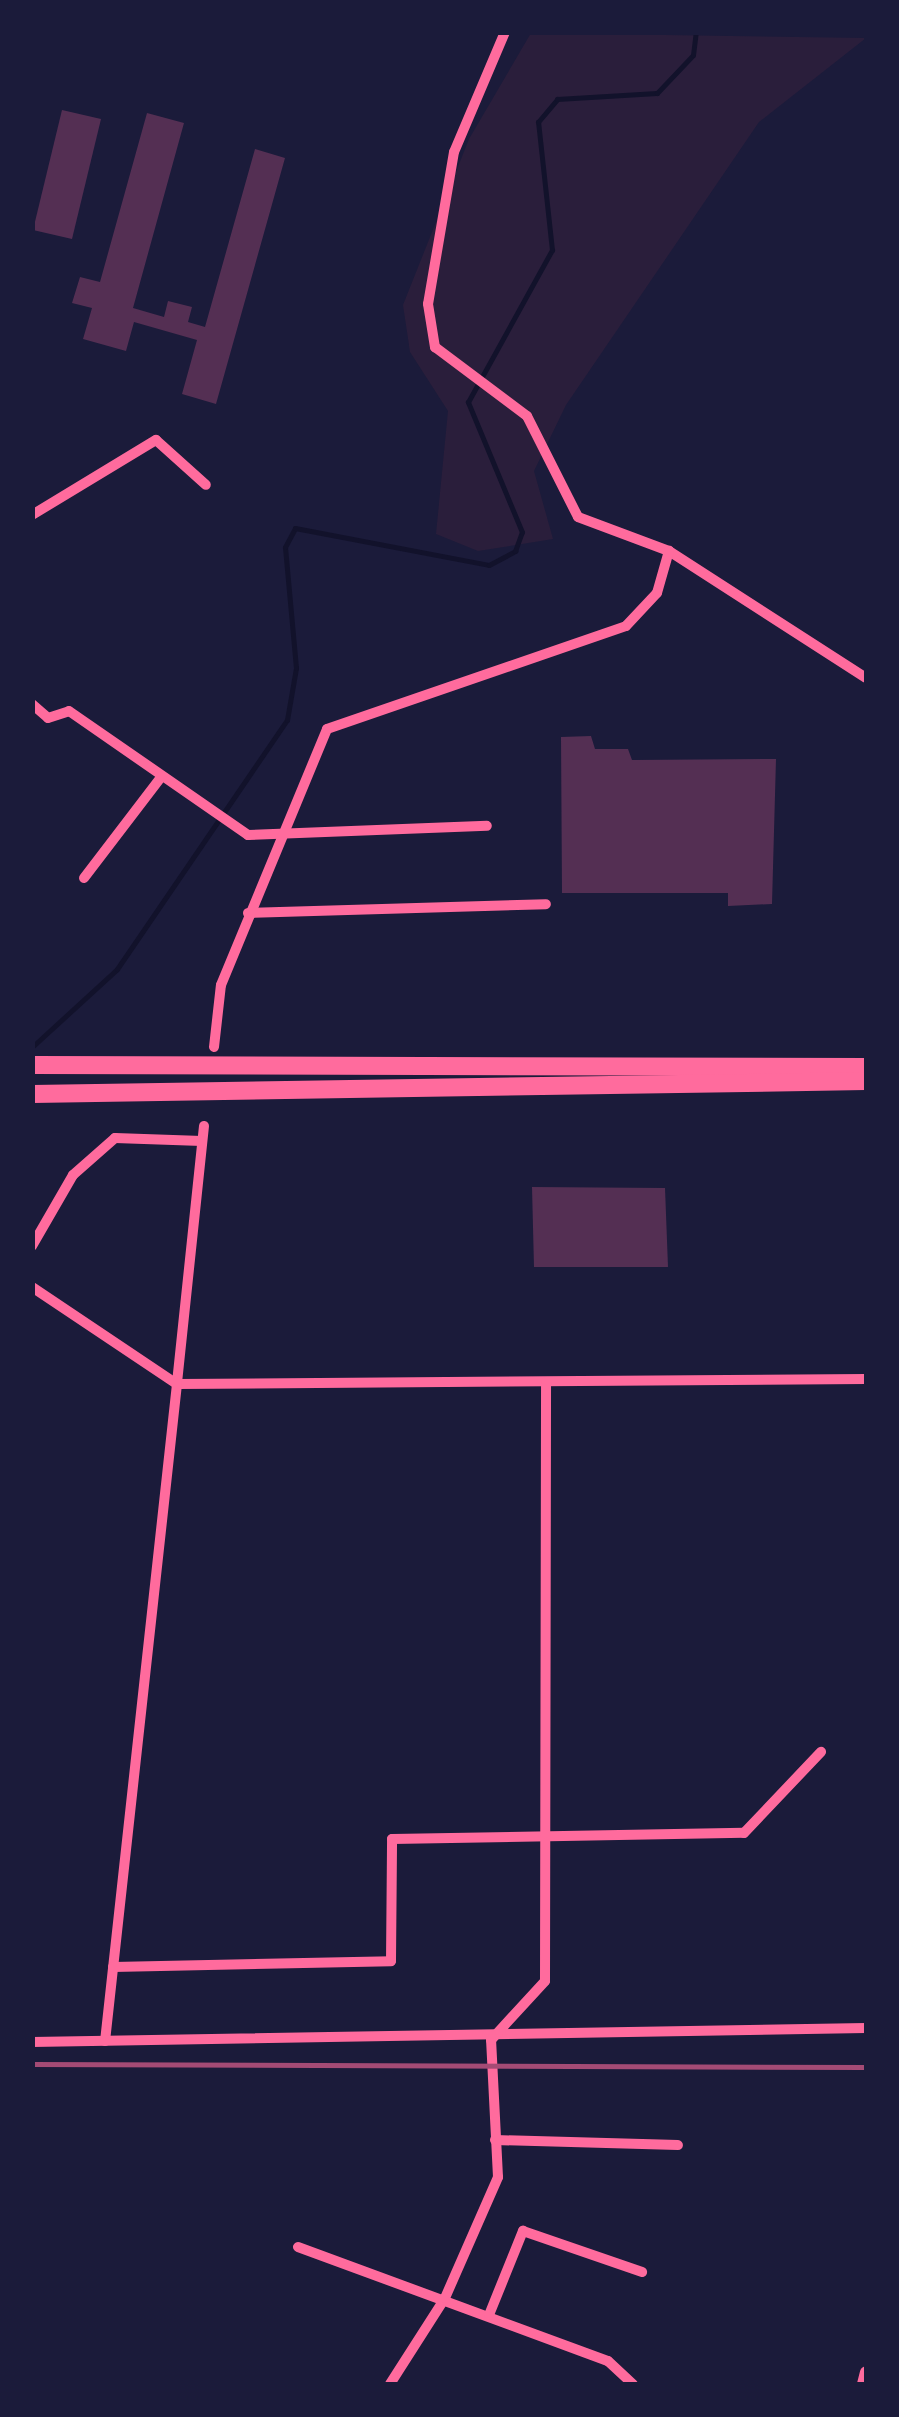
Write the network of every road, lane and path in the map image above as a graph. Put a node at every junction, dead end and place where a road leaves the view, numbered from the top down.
1 (505, 32) edge
2 (206, 486) dead end
3 (32, 515) edge
4 (669, 551) junction
5 (866, 678) edge
6 (32, 704) edge
7 (162, 776) junction
8 (486, 826) dead end
9 (277, 840) junction
10 (84, 878) dead end
11 (546, 904) dead end
12 (248, 914) junction
13 (214, 1046) dead end
14 (32, 1065) edge
15 (866, 1067) edge
16 (866, 1081) edge
17 (32, 1094) edge
18 (204, 1126) dead end
19 (202, 1140) junction
20 (32, 1246) edge
21 (32, 1287) edge
22 (866, 1379) edge
23 (546, 1382) junction
24 (177, 1384) junction
25 (821, 1752) dead end
26 (546, 1833) junction
27 (112, 1967) junction
28 (866, 2028) edge
29 (490, 2040) junction
30 (32, 2042) edge
31 (105, 2042) junction
32 (495, 2140) junction
33 (678, 2145) dead end
34 (298, 2247) dead end
35 (642, 2272) dead end
36 (445, 2298) junction
37 (490, 2315) junction
38 (866, 2372) edge
39 (390, 2384) edge
40 (633, 2384) edge
41 (863, 2384) edge

1 - 4 street
2 - 3 street
4 - 5 street
4 - 9 street
6 - 7 street
7 - 9 street
7 - 10 street
8 - 9 street
9 - 12 street
11 - 12 street
12 - 13 street
14 - 15 highway
16 - 17 highway
18 - 19 street
19 - 20 street
19 - 24 street
21 - 24 street
22 - 23 street
23 - 24 street
23 - 26 street
24 - 27 street
25 - 26 street
26 - 27 street
26 - 29 street
27 - 31 street
28 - 29 street
29 - 31 street
29 - 32 street
30 - 31 street
32 - 33 street
32 - 36 street
34 - 36 street
35 - 37 street
36 - 37 street
36 - 39 street
37 - 40 street
38 - 41 street

